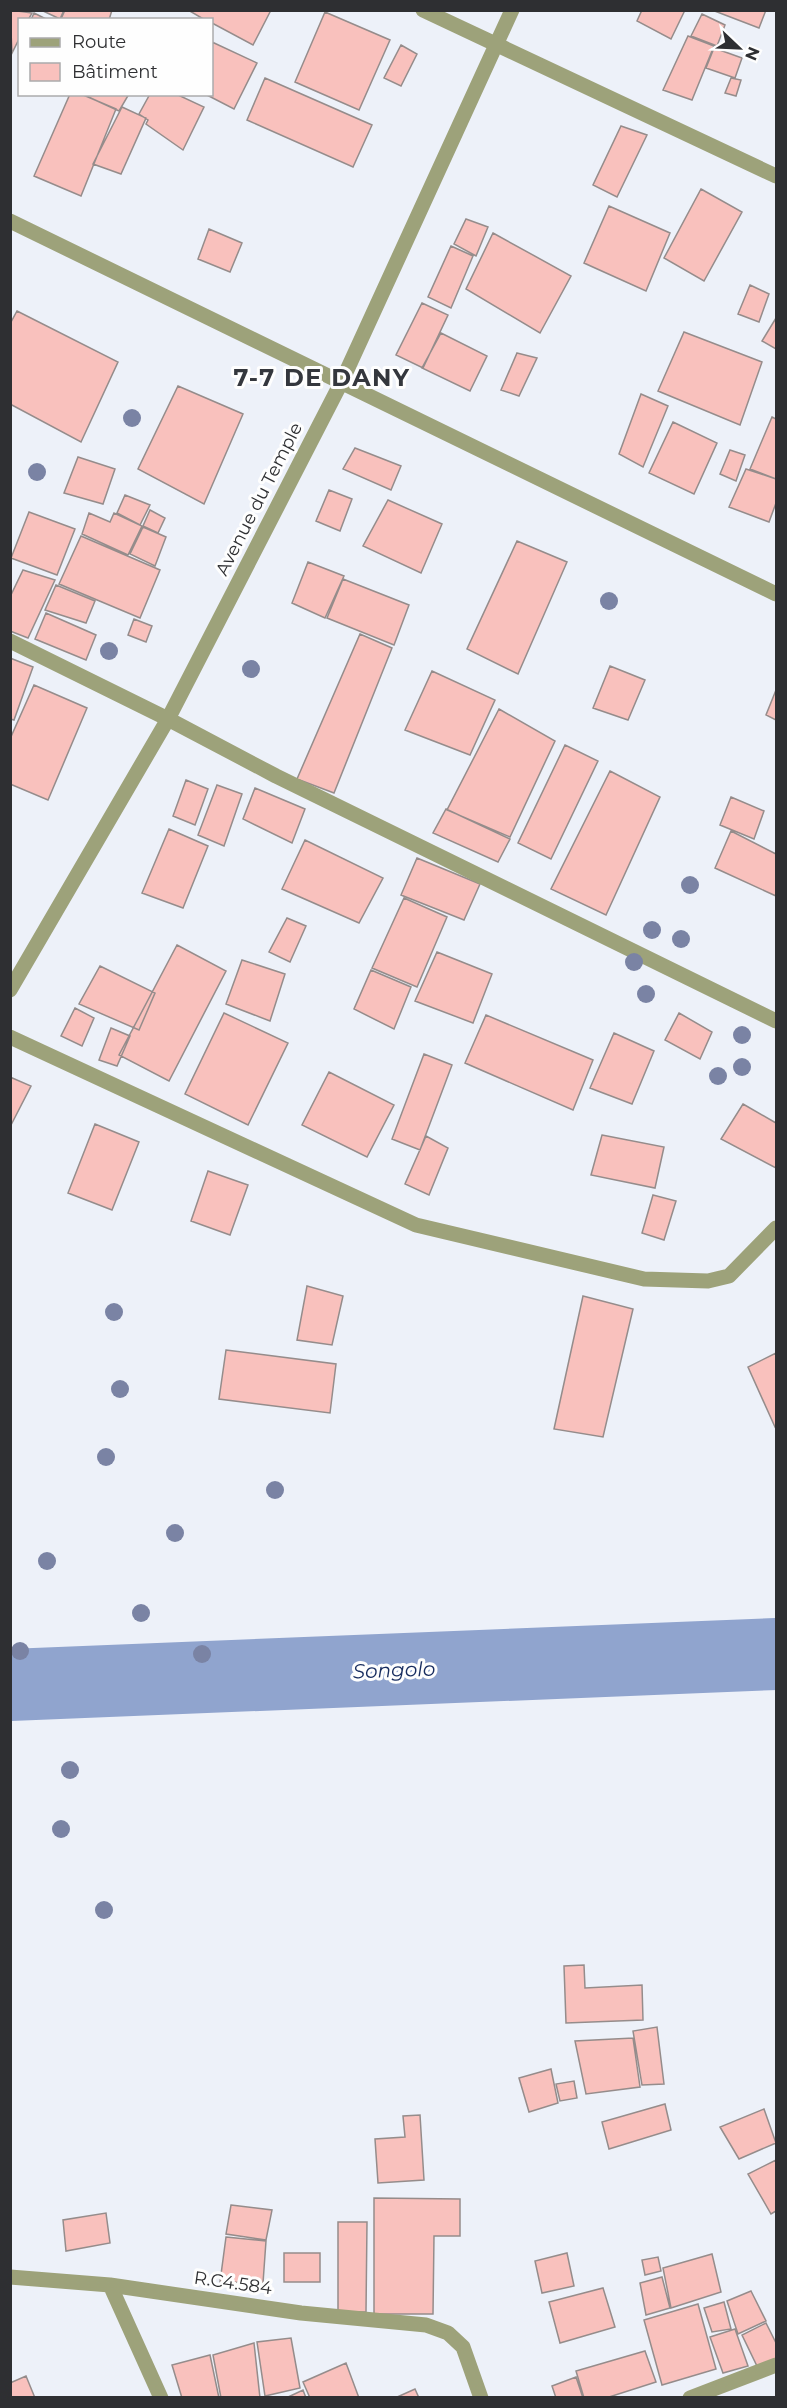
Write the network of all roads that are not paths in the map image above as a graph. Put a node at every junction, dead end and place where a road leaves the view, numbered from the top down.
1 (423, 10) edge
2 (512, 10) edge
3 (495, 46) junction
4 (777, 176) edge
5 (10, 221) edge
6 (342, 381) junction
7 (777, 594) edge
8 (10, 641) edge
9 (168, 719) junction
10 (10, 990) edge
11 (777, 1021) edge
12 (10, 1037) edge
13 (777, 1228) edge
14 (10, 2277) edge
15 (110, 2285) junction
16 (777, 2365) edge
17 (161, 2397) edge
18 (482, 2397) edge
19 (690, 2397) edge

1 - 3 street
2 - 3 street, Avenue du Temple
3 - 4 street
3 - 6 street, Avenue du Temple
5 - 6 street
6 - 7 street
6 - 9 street, Avenue du Temple
8 - 9 street
9 - 10 street, Avenue du Temple
9 - 11 street
12 - 13 street
14 - 15 street, R.C4.584
15 - 17 street
15 - 18 street, R.C4.584
16 - 19 street

